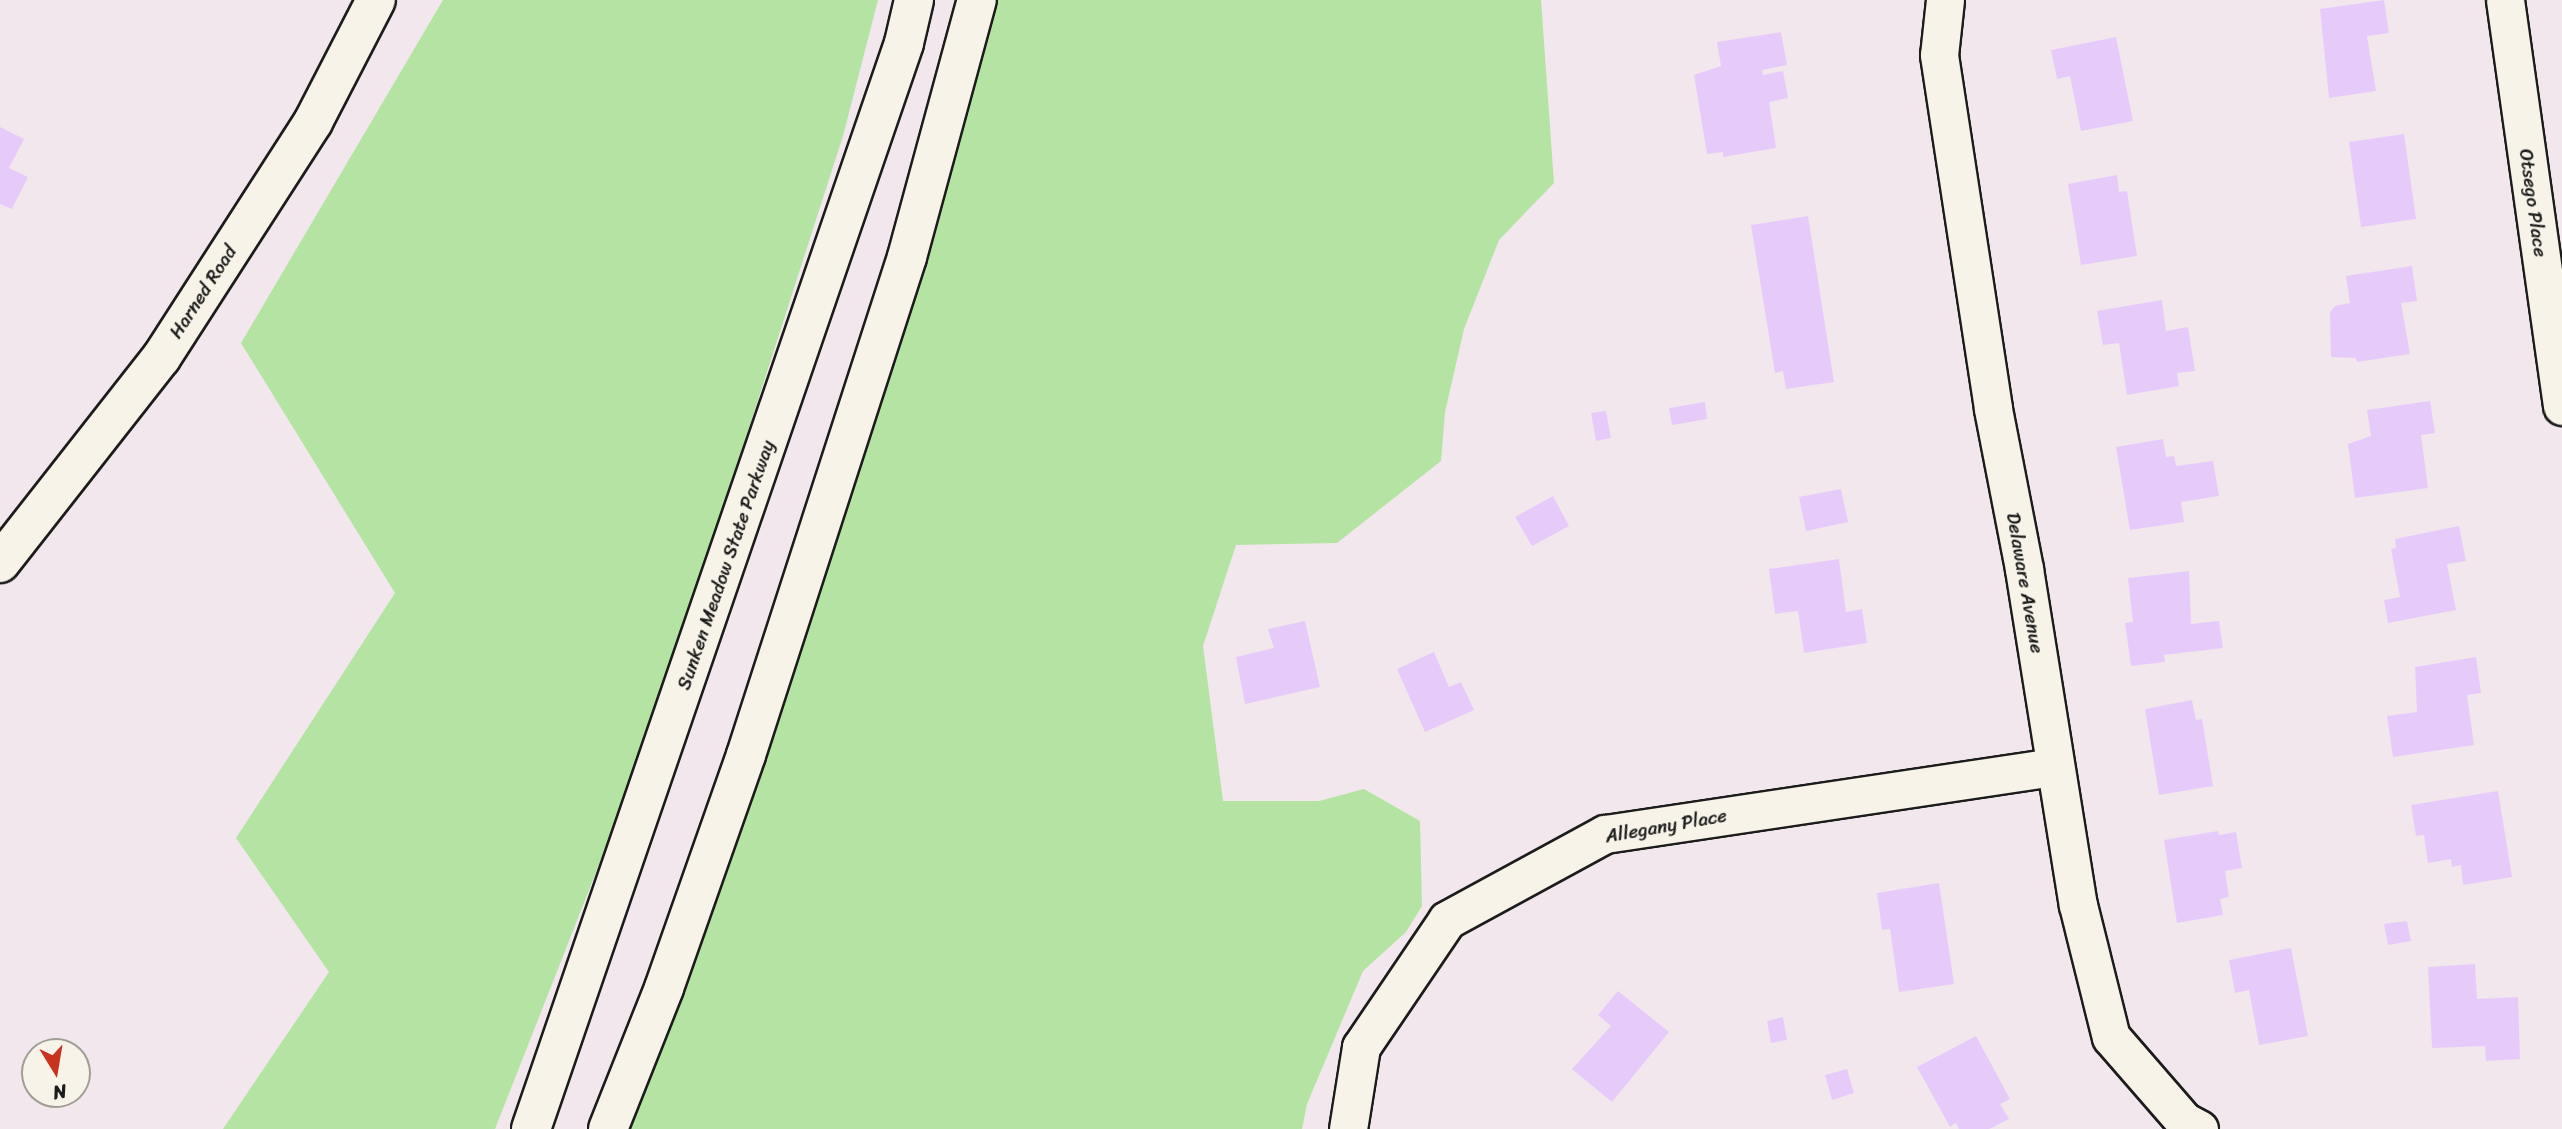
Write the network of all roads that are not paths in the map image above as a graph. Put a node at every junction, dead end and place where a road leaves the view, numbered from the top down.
1 (376, 0) edge
2 (914, 0) edge
3 (977, 0) edge
4 (1945, 0) edge
5 (2505, 0) edge
6 (2562, 406) edge
7 (0, 563) edge
8 (2055, 767) junction
9 (531, 1129) edge
10 (608, 1129) edge
11 (1348, 1129) edge
12 (2199, 1129) edge

1 - 7 main road, Harned Road
2 - 9 main road, Sunken Meadow State Parkway
3 - 10 main road
4 - 8 street, Delaware Avenue
5 - 6 street, Otsego Place
8 - 11 street, Allegany Place
8 - 12 street, Delaware Avenue

